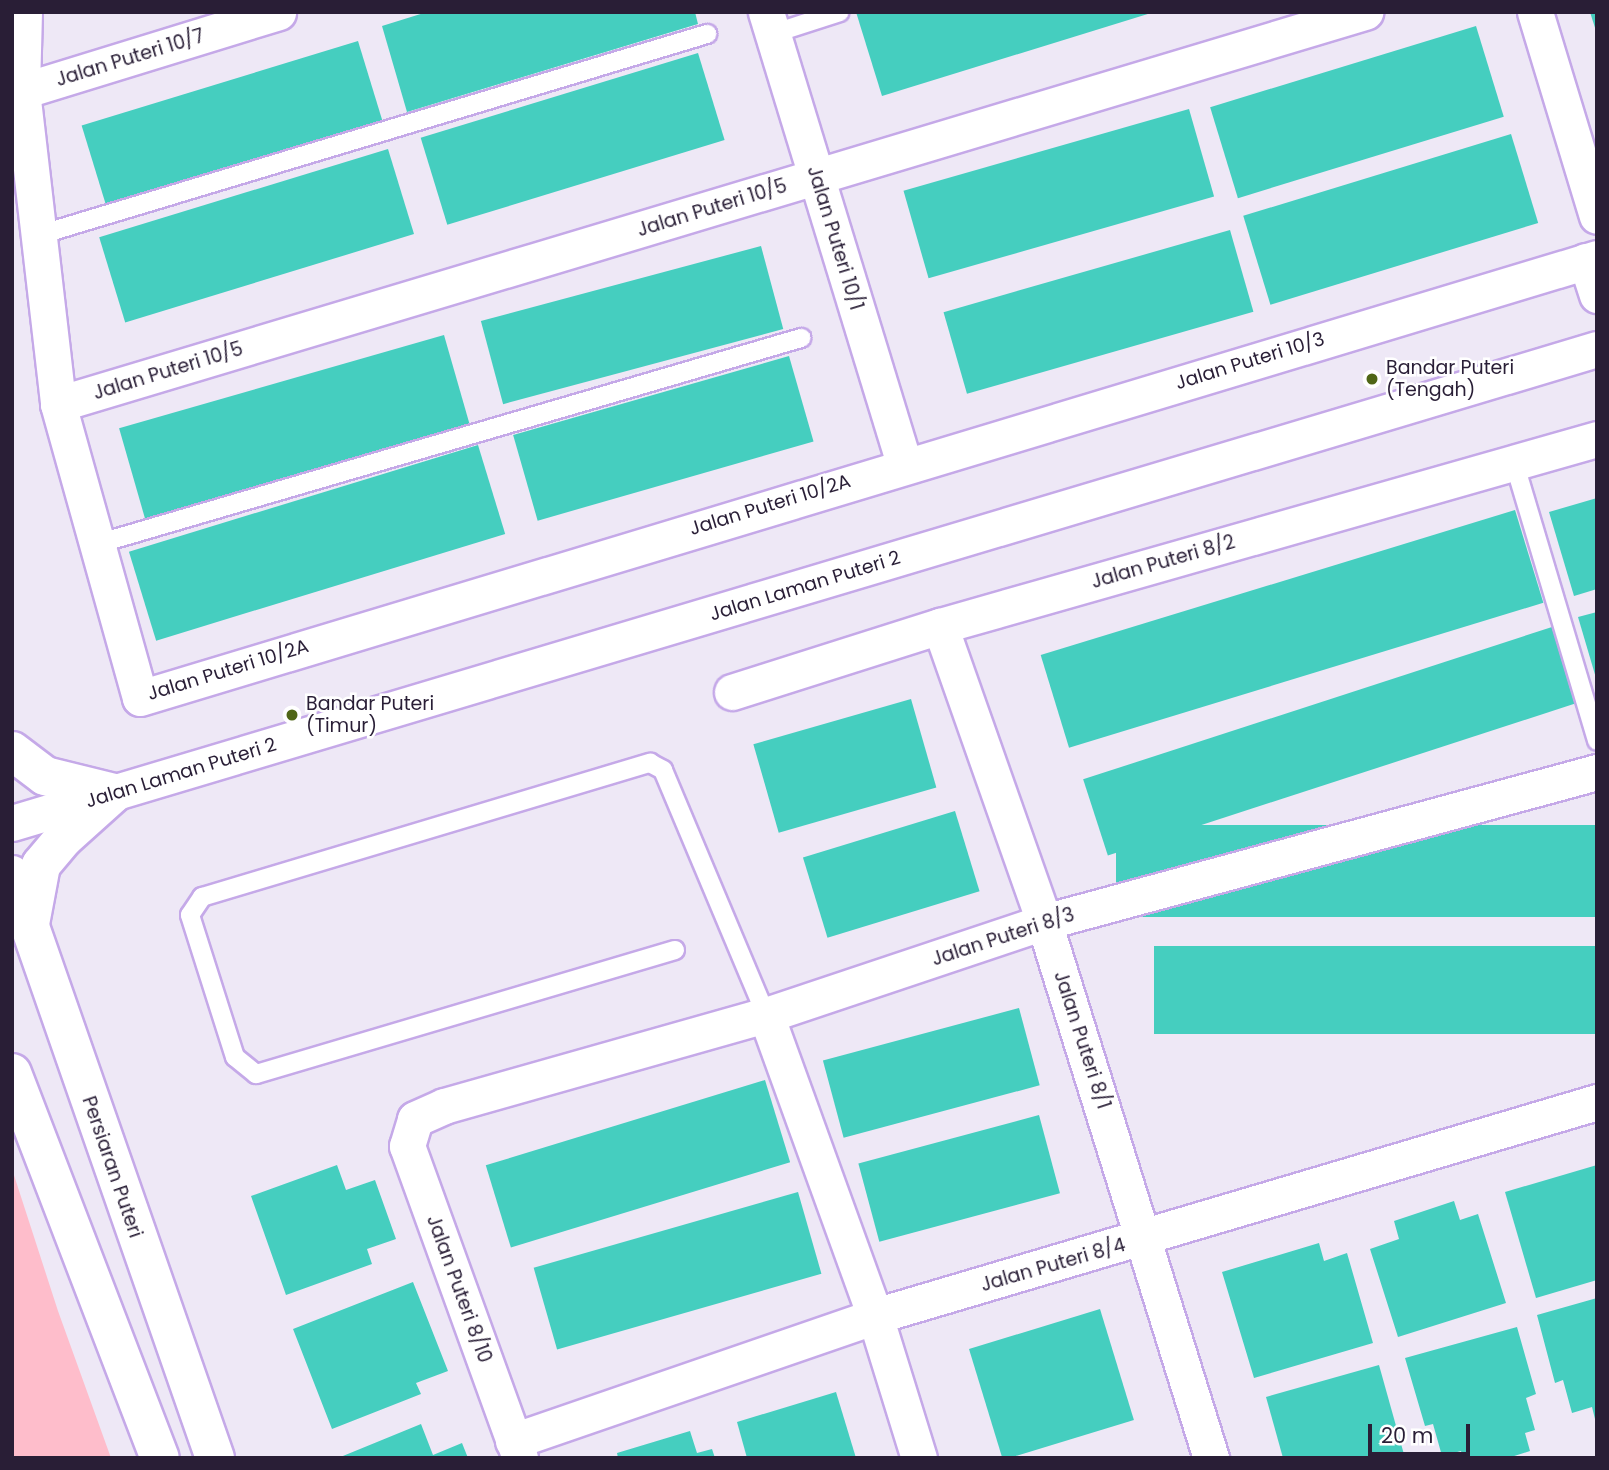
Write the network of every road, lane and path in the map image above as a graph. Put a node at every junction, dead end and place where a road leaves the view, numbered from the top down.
1 (24, 12) edge
2 (278, 12) edge
3 (840, 12) edge
4 (1365, 12) edge
5 (1535, 12) edge
6 (769, 23) edge
7 (707, 34) dead end
8 (22, 91) junction
9 (816, 177) junction
10 (1597, 216) edge
11 (39, 235) junction
12 (1593, 255) edge
13 (1597, 295) edge
14 (801, 338) dead end
15 (1597, 349) edge
16 (58, 404) junction
17 (1597, 439) edge
18 (1514, 462) junction
19 (904, 464) junction
20 (97, 544) junction
21 (940, 626) junction
22 (732, 692) dead end
23 (1597, 741) edge
24 (12, 751) edge
25 (1597, 772) edge
26 (114, 793) junction
27 (12, 824) edge
28 (12, 875) edge
29 (1044, 922) junction
30 (29, 930) junction
31 (675, 950) dead end
32 (765, 1015) junction
33 (12, 1073) edge
34 (1597, 1102) edge
35 (415, 1119) joint
36 (1146, 1238) junction
37 (875, 1316) junction
38 (517, 1449) edge
39 (160, 1458) edge
40 (215, 1458) edge
41 (919, 1458) edge
42 (1211, 1458) edge

1 - 8 street, Jalan Puteri 10/2A
2 - 8 street, Jalan Puteri 10/7
3 - 6 lane
4 - 9 street, Jalan Puteri 10/5
5 - 10 street
6 - 9 street, Jalan Puteri 10/1
7 - 11 lane
8 - 11 street, Jalan Puteri 10/2A
9 - 16 street, Jalan Puteri 10/5
9 - 19 street, Jalan Puteri 10/1
11 - 16 street, Jalan Puteri 10/2A
12 - 13 street
12 - 19 street, Jalan Puteri 10/3
14 - 20 lane
15 - 26 street, Jalan Laman Puteri 2
16 - 20 street, Jalan Puteri 10/2A
17 - 18 street, Jalan Puteri 8/2
18 - 21 street, Jalan Puteri 8/2
18 - 23 lane
19 - 20 street, Jalan Puteri 10/2A
21 - 22 street, Jalan Puteri 8/2
21 - 29 street, Jalan Puteri 8/1
24 - 26 main road
25 - 29 street, Jalan Puteri 8/3
26 - 27 street, Jalan Laman Puteri 2
26 - 30 main road
28 - 30 main road, Persiaran Puteri
29 - 32 street, Jalan Puteri 8/3
29 - 36 street, Jalan Puteri 8/1
30 - 40 main road, Persiaran Puteri
31 - 32 lane
32 - 35 street, Jalan Puteri 8/3
32 - 37 street
33 - 39 main road
34 - 36 street, Jalan Puteri 8/4
35 - 38 street, Jalan Puteri 8/10
36 - 37 street, Jalan Puteri 8/4
36 - 42 street, Jalan Puteri 8/1
37 - 38 street, Jalan Puteri 8/4
37 - 41 street

